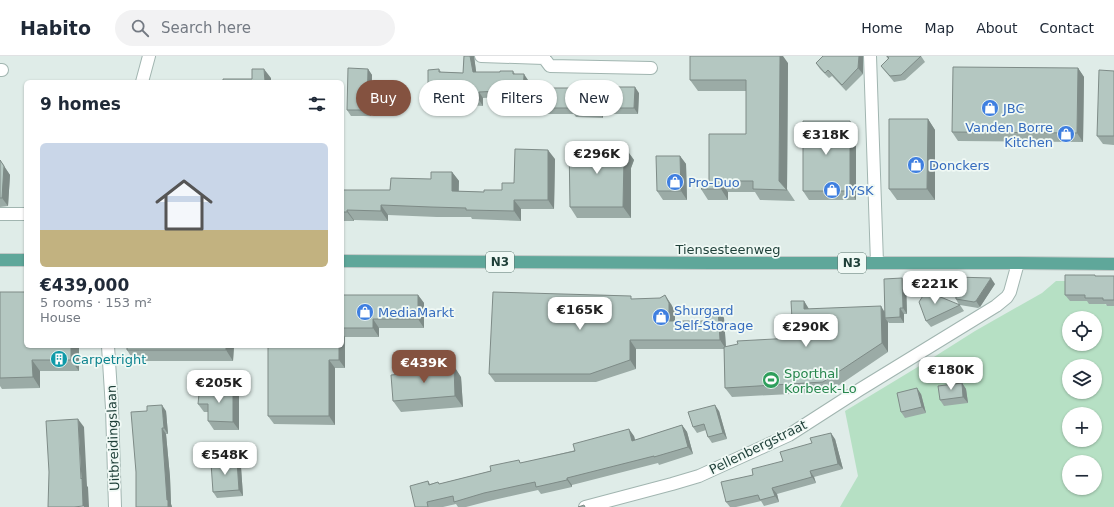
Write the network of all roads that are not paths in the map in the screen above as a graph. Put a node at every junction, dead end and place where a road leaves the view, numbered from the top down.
1 (148, 56) edge
2 (481, 56) edge
3 (870, 56) edge
4 (544, 57) edge
5 (651, 68) dead end
6 (142, 80) edge
7 (0, 214) edge
8 (24, 214) edge
9 (0, 260) edge
10 (24, 260) edge
11 (344, 261) edge
12 (876, 263) junction
13 (1018, 263) junction
14 (1114, 264) edge
15 (108, 348) edge
16 (115, 507) edge
17 (585, 507) edge

1 - 6 street
2 - 4 street
3 - 12 street
4 - 5 street
7 - 8 street
9 - 10 main road
11 - 12 main road, Tiensesteenweg / N3
12 - 13 main road, Tiensesteenweg / N3
13 - 14 main road, Tiensesteenweg / N3
13 - 17 street, Pellenbergstraat
15 - 16 street, Uitbreidingslaan

